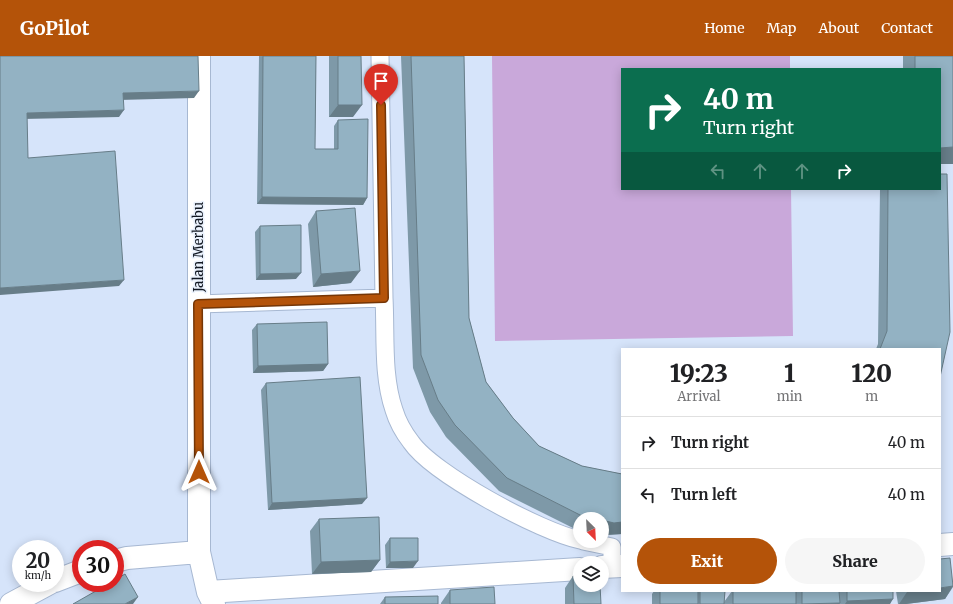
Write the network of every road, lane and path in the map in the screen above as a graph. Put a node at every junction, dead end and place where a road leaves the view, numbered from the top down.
1 (199, 56) edge
2 (380, 56) edge
3 (384, 298) junction
4 (198, 304) junction
5 (573, 539) edge
6 (941, 544) edge
7 (953, 544) edge
8 (609, 546) edge
9 (199, 552) junction
10 (124, 559) edge
11 (612, 567) edge
12 (573, 570) edge
13 (33, 592) edge
14 (211, 598) edge
15 (11, 604) edge

1 - 4 street, Jalan Merbabu
2 - 3 lane
3 - 4 lane
3 - 5 lane
4 - 9 street, Jalan Merbabu
6 - 7 street
8 - 11 lane
9 - 10 street
9 - 14 street, Jalan Merbabu
12 - 14 street
13 - 15 street

